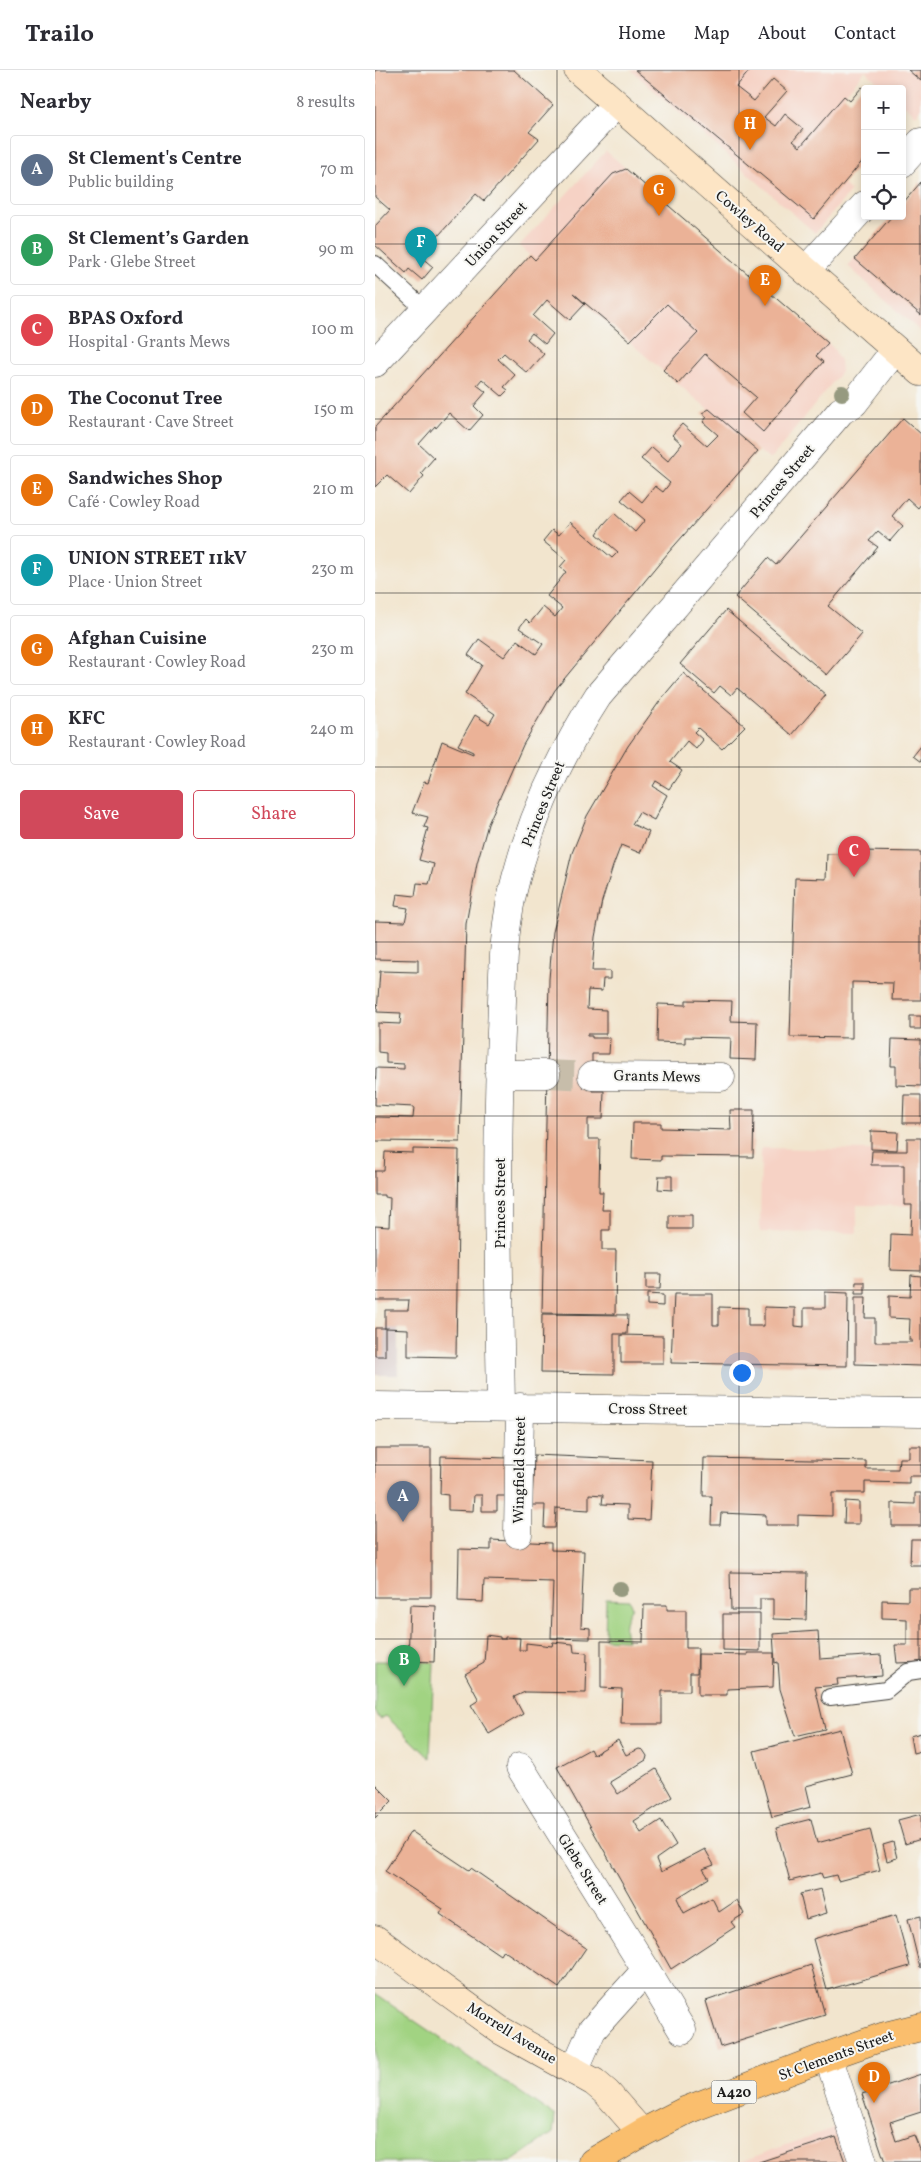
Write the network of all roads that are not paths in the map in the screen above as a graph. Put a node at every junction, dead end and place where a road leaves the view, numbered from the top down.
1 (579, 70) edge
2 (616, 104) junction
3 (921, 142) edge
4 (906, 159) edge
5 (861, 209) edge
6 (375, 264) edge
7 (806, 270) junction
8 (425, 310) junction
9 (895, 350) junction
10 (375, 363) edge
11 (921, 372) edge
12 (499, 1074) junction
13 (546, 1074) tunnel mouth
14 (592, 1076) tunnel mouth
15 (721, 1077) dead end
16 (375, 1406) edge
17 (510, 1407) junction
18 (921, 1413) edge
19 (518, 1534) dead end
20 (921, 1670) edge
21 (830, 1697) dead end
22 (519, 1768) dead end
23 (375, 1939) edge
24 (646, 1970) junction
25 (921, 2027) edge
26 (682, 2030) dead end
27 (828, 2056) junction
28 (574, 2071) junction
29 (642, 2132) junction
30 (593, 2162) edge
31 (863, 2162) edge

1 - 2 main road, Cowley Road
2 - 7 main road, Cowley Road
2 - 8 street, Union Street
3 - 4 street
5 - 7 street
6 - 8 lane
7 - 9 main road, Cowley Road
8 - 10 street, Union Street
9 - 11 main road, Cowley Road
9 - 12 street, Princes Street
12 - 13 street
12 - 17 street, Princes Street
14 - 15 street, Grants Mews
16 - 17 street, Cross Street
17 - 18 street, Cross Street
17 - 19 street, Wingfield Street
20 - 21 lane
22 - 24 street, Glebe Street
23 - 28 main road, Morrell Avenue
24 - 26 street, Glebe Street
24 - 28 street
25 - 27 main road, St Clements Street / A420
27 - 29 main road, St Clements Street / A420
27 - 31 street
28 - 29 main road, Morrell Avenue
29 - 30 main road, A420

